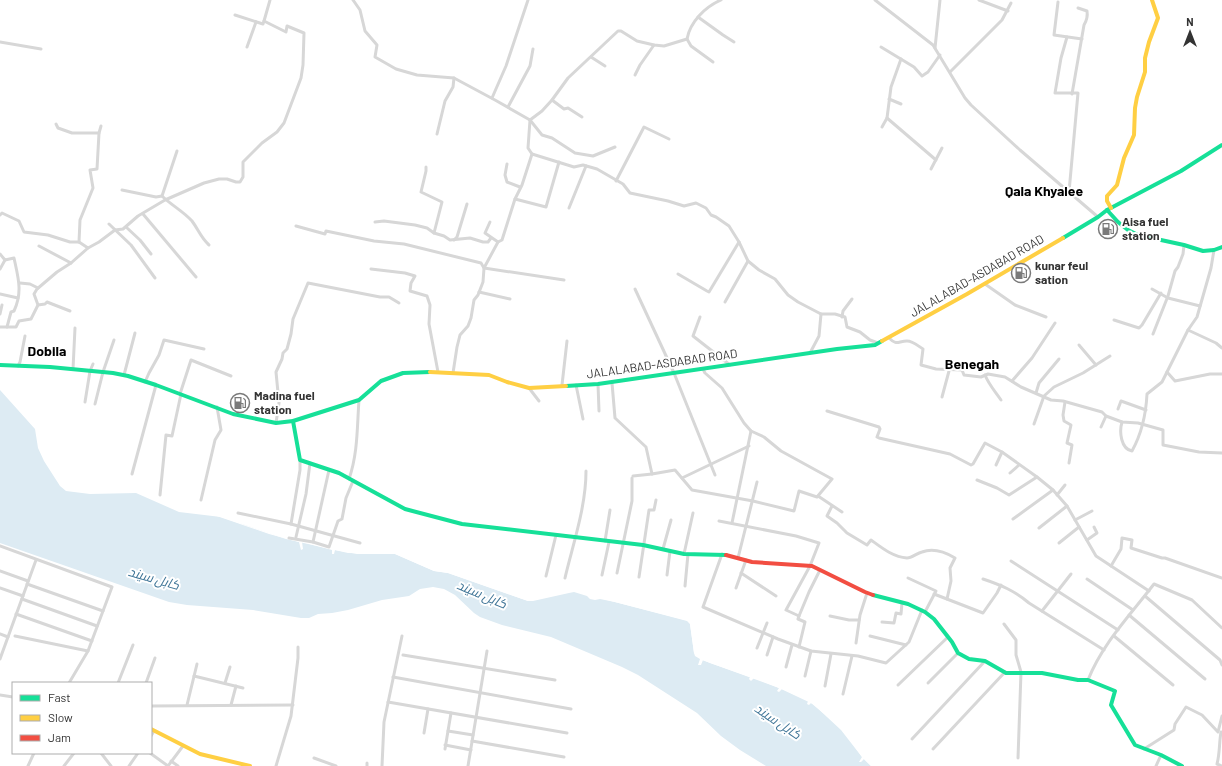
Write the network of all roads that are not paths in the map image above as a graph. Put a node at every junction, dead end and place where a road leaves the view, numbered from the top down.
1 (270, 0) edge
2 (353, 0) edge
3 (528, 0) edge
4 (721, 0) edge
5 (875, 0) edge
6 (940, 0) edge
7 (978, 0) edge
8 (1152, 0) edge
9 (1058, 2) dead end
10 (1011, 4) dead end
11 (1078, 8) dead end
12 (1008, 11) junction
13 (235, 15) dead end
14 (698, 17) junction
15 (264, 21) junction
16 (256, 22) junction
17 (1067, 37) junction
18 (686, 39) junction
19 (1082, 39) junction
20 (0, 42) edge
21 (734, 42) dead end
22 (654, 45) junction
23 (247, 47) dead end
24 (881, 47) dead end
25 (935, 48) junction
26 (41, 49) dead end
27 (533, 49) dead end
28 (940, 55) junction
29 (591, 57) junction
30 (901, 59) junction
31 (713, 62) dead end
32 (605, 66) dead end
33 (950, 72) junction
34 (635, 75) dead end
35 (454, 78) junction
36 (1072, 94) junction
37 (492, 98) junction
38 (889, 99) junction
39 (552, 100) junction
40 (901, 104) dead end
41 (508, 107) junction
42 (582, 117) dead end
43 (887, 118) junction
44 (530, 120) junction
45 (56, 124) dead end
46 (101, 126) dead end
47 (882, 128) dead end
48 (99, 133) junction
49 (437, 134) dead end
50 (669, 139) dead end
51 (1222, 145) edge
52 (615, 147) dead end
53 (942, 148) dead end
54 (177, 151) dead end
55 (532, 154) junction
56 (936, 160) junction
57 (559, 162) junction
58 (507, 164) dead end
59 (586, 166) junction
60 (426, 167) dead end
61 (931, 169) dead end
62 (616, 181) junction
63 (520, 187) junction
64 (122, 190) dead end
65 (1070, 192) junction
66 (162, 196) junction
67 (515, 199) junction
68 (165, 200) junction
69 (467, 204) dead end
70 (569, 208) dead end
71 (1109, 209) junction
72 (1, 213) edge
73 (143, 214) junction
74 (1098, 217) junction
75 (375, 222) dead end
76 (490, 222) dead end
77 (109, 224) dead end
78 (296, 226) dead end
79 (126, 227) junction
80 (115, 230) junction
81 (434, 233) junction
82 (491, 238) junction
83 (454, 240) junction
84 (79, 242) junction
85 (498, 242) junction
86 (739, 242) junction
87 (209, 245) dead end
88 (1184, 245) junction
89 (39, 246) dead end
90 (1222, 247) edge
91 (88, 248) junction
92 (1214, 250) junction
93 (0, 254) edge
94 (151, 254) dead end
95 (5, 260) junction
96 (748, 261) junction
97 (71, 263) junction
98 (484, 268) junction
99 (0, 269) edge
100 (372, 269) dead end
101 (678, 274) dead end
102 (196, 277) dead end
103 (155, 278) dead end
104 (564, 280) dead end
105 (20, 283) junction
106 (985, 284) junction
107 (38, 288) junction
108 (1152, 288) dead end
109 (635, 289) dead end
110 (479, 292) junction
111 (1160, 293) junction
112 (0, 294) edge
113 (18, 298) junction
114 (852, 298) dead end
115 (1168, 298) junction
116 (510, 299) dead end
117 (725, 302) dead end
118 (399, 303) dead end
119 (2, 305) dead end
120 (38, 305) junction
121 (1200, 306) junction
122 (70, 311) dead end
123 (0, 314) edge
124 (821, 314) junction
125 (842, 316) junction
126 (700, 317) dead end
127 (1046, 317) dead end
128 (1114, 320) dead end
129 (1055, 323) dead end
130 (0, 327) edge
131 (6, 327) junction
132 (75, 328) dead end
133 (1188, 330) junction
134 (134, 333) dead end
135 (1153, 334) dead end
136 (25, 336) dead end
137 (889, 338) junction
138 (114, 340) dead end
139 (567, 341) dead end
140 (878, 343) junction
141 (1079, 345) dead end
142 (1222, 348) edge
143 (204, 350) dead end
144 (810, 353) junction
145 (1110, 356) dead end
146 (1059, 359) dead end
147 (93, 364) dead end
148 (0, 365) edge
149 (730, 365) junction
150 (1096, 365) junction
151 (18, 366) junction
152 (73, 369) junction
153 (703, 369) junction
154 (949, 370) junction
155 (90, 371) junction
156 (103, 372) junction
157 (438, 372) junction
158 (1167, 372) junction
159 (453, 373) junction
160 (674, 373) junction
161 (1222, 374) edge
162 (124, 375) junction
163 (985, 375) junction
164 (231, 376) dead end
165 (1012, 381) junction
166 (145, 382) junction
167 (612, 383) junction
168 (598, 384) junction
169 (156, 385) junction
170 (562, 385) junction
171 (576, 385) junction
172 (529, 388) junction
173 (1036, 393) junction
174 (180, 394) junction
175 (1044, 396) junction
176 (942, 397) dead end
177 (359, 400) junction
178 (1001, 400) dead end
179 (539, 401) dead end
180 (85, 402) dead end
181 (1065, 402) junction
182 (95, 404) dead end
183 (217, 407) junction
184 (1118, 408) dead end
185 (1146, 410) junction
186 (827, 411) dead end
187 (599, 412) dead end
188 (1106, 416) junction
189 (583, 419) dead end
190 (293, 421) junction
191 (276, 422) junction
192 (1122, 422) junction
193 (1034, 424) dead end
194 (1143, 424) junction
195 (1101, 427) dead end
196 (751, 431) junction
197 (749, 446) junction
198 (1002, 452) junction
199 (1222, 453) edge
200 (300, 460) junction
201 (310, 463) junction
202 (1068, 463) dead end
203 (711, 464) junction
204 (996, 465) dead end
205 (1019, 465) junction
206 (329, 470) junction
207 (586, 471) dead end
208 (1010, 473) dead end
209 (132, 474) dead end
210 (652, 474) junction
211 (715, 475) dead end
212 (1037, 477) junction
213 (682, 478) junction
214 (351, 480) junction
215 (977, 480) dead end
216 (757, 482) dead end
217 (1065, 485) dead end
218 (1053, 490) junction
219 (1057, 494) junction
220 (160, 495) dead end
221 (818, 496) junction
222 (737, 498) junction
223 (201, 500) dead end
224 (656, 500) dead end
225 (753, 501) junction
226 (832, 506) junction
227 (1067, 506) junction
228 (610, 510) dead end
229 (1092, 511) dead end
230 (842, 512) dead end
231 (238, 513) dead end
232 (693, 513) dead end
233 (1013, 519) dead end
234 (671, 520) dead end
235 (1075, 520) junction
236 (719, 521) dead end
237 (732, 523) junction
238 (291, 524) junction
239 (299, 526) junction
240 (746, 526) junction
241 (1079, 527) junction
242 (1094, 527) dead end
243 (1039, 528) dead end
244 (316, 531) junction
245 (334, 535) junction
246 (556, 535) junction
247 (296, 537) dead end
248 (575, 537) junction
249 (289, 538) dead end
250 (1086, 540) junction
251 (607, 541) junction
252 (313, 542) junction
253 (360, 543) dead end
254 (622, 543) junction
255 (1059, 543) dead end
256 (643, 545) junction
257 (0, 546) edge
258 (663, 549) junction
259 (670, 551) junction
260 (686, 554) junction
261 (722, 554) junction
262 (738, 558) junction
263 (36, 560) junction
264 (746, 560) junction
265 (1011, 561) dead end
266 (810, 566) junction
267 (1111, 566) junction
268 (820, 570) junction
269 (0, 571) edge
270 (741, 573) junction
271 (1072, 574) dead end
272 (602, 575) dead end
273 (667, 575) dead end
274 (546, 576) dead end
275 (639, 577) dead end
276 (565, 578) dead end
277 (908, 578) dead end
278 (1222, 578) edge
279 (984, 579) dead end
280 (1087, 579) dead end
281 (28, 582) junction
282 (1001, 585) junction
283 (685, 586) dead end
284 (0, 588) edge
285 (736, 588) dead end
286 (1058, 591) junction
287 (1149, 591) junction
288 (867, 593) junction
289 (934, 594) junction
290 (776, 596) dead end
291 (1145, 596) junction
292 (22, 598) junction
293 (947, 599) junction
294 (902, 603) junction
295 (1133, 610) junction
296 (103, 611) junction
297 (923, 611) junction
298 (1042, 611) junction
299 (16, 614) junction
300 (1129, 615) junction
301 (799, 616) junction
302 (830, 616) dead end
303 (859, 620) junction
304 (882, 622) dead end
305 (767, 623) dead end
306 (1004, 624) dead end
307 (97, 626) junction
308 (1222, 628) edge
309 (1118, 630) junction
310 (762, 633) junction
311 (0, 634) edge
312 (15, 636) dead end
313 (402, 636) dead end
314 (870, 636) dead end
315 (1114, 636) junction
316 (8, 637) junction
317 (773, 637) junction
318 (948, 637) junction
319 (92, 641) junction
320 (856, 642) dead end
321 (133, 645) dead end
322 (792, 645) junction
323 (906, 645) junction
324 (298, 647) dead end
325 (799, 647) junction
326 (757, 648) dead end
327 (1104, 650) junction
328 (88, 651) junction
329 (487, 651) dead end
330 (811, 651) junction
331 (958, 653) junction
332 (403, 654) dead end
333 (831, 654) junction
334 (767, 655) dead end
335 (852, 656) junction
336 (156, 658) dead end
337 (0, 659) edge
338 (1221, 659) edge
339 (985, 661) junction
340 (197, 664) dead end
341 (1222, 665) edge
342 (230, 667) dead end
343 (786, 667) dead end
344 (484, 668) junction
345 (1004, 672) junction
346 (1021, 672) junction
347 (194, 676) junction
348 (805, 676) dead end
349 (394, 677) junction
350 (1205, 679) dead end
351 (555, 680) dead end
352 (1088, 680) junction
353 (70, 682) edge
354 (118, 682) edge
355 (146, 682) edge
356 (928, 683) dead end
357 (225, 684) junction
358 (1173, 685) dead end
359 (236, 686) junction
360 (825, 686) dead end
361 (898, 686) dead end
362 (243, 688) dead end
363 (480, 693) junction
364 (843, 694) dead end
365 (0, 695) edge
366 (12, 697) edge
367 (388, 702) junction
368 (187, 705) junction
369 (231, 705) junction
370 (293, 705) junction
371 (152, 706) edge
372 (428, 709) junction
373 (571, 709) dead end
374 (451, 713) junction
375 (1222, 716) edge
376 (476, 717) junction
377 (153, 730) edge
378 (448, 731) junction
379 (1220, 732) edge
380 (424, 733) dead end
381 (567, 733) dead end
382 (473, 735) junction
383 (912, 739) dead end
384 (472, 741) junction
385 (183, 746) junction
386 (1144, 748) junction
387 (933, 749) dead end
388 (471, 750) junction
389 (34, 754) edge
390 (73, 754) edge
391 (103, 754) edge
392 (136, 754) edge
393 (151, 754) edge
394 (1161, 755) junction
395 (564, 757) dead end
396 (314, 758) dead end
397 (1018, 758) dead end
398 (171, 760) junction
399 (28, 766) edge
400 (64, 766) edge
401 (111, 766) edge
402 (129, 766) edge
403 (168, 766) edge
404 (178, 766) edge
405 (250, 766) edge
406 (276, 766) edge
407 (336, 766) edge
408 (382, 766) edge
409 (468, 766) edge
410 (1156, 766) edge
411 (1182, 766) edge
412 (1222, 766) edge

1 - 15 street
2 - 35 street
3 - 37 street
4 - 14 street
5 - 25 street
6 - 25 street
7 - 12 street
8 - 71 street
9 - 17 street
10 - 12 street
11 - 19 street
12 - 33 street
13 - 16 street
14 - 18 street
14 - 21 street
15 - 16 street
15 - 68 street
16 - 23 street
17 - 19 street
17 - 36 street
18 - 22 street
18 - 31 street
19 - 36 street
20 - 26 street
22 - 29 street
22 - 34 street
24 - 30 street
25 - 28 street
27 - 41 street
28 - 30 street
28 - 33 street
29 - 32 street
29 - 39 street
30 - 38 street
33 - 65 street
35 - 37 street
35 - 49 street
36 - 65 street
37 - 41 street
38 - 40 street
38 - 43 street
39 - 42 street
39 - 44 street
41 - 44 street
43 - 47 street
43 - 56 street
44 - 52 street
44 - 55 street
45 - 48 street
46 - 48 street
48 - 84 street
50 - 62 street
51 - 71 street, JALALABAD-ASDABAD ROAD
53 - 56 street
54 - 66 street
55 - 57 street
55 - 63 street
56 - 61 street
57 - 59 street
57 - 67 street
58 - 63 street
59 - 62 street
59 - 70 street
60 - 81 street
62 - 86 street
63 - 67 street
64 - 66 street
65 - 74 street
66 - 68 street
67 - 85 street
68 - 73 street
68 - 87 street
69 - 83 street
71 - 74 street, JALALABAD-ASDABAD ROAD
71 - 88 street
72 - 84 street
73 - 79 street
73 - 102 street
74 - 106 street, JALALABAD-ASDABAD ROAD
75 - 81 street
76 - 82 street
77 - 80 street
78 - 98 street
79 - 80 street
79 - 94 street
80 - 91 street
80 - 103 street
81 - 83 street
82 - 83 street
82 - 85 street
84 - 91 street
85 - 98 street
86 - 96 street
86 - 101 street
88 - 92 street
88 - 115 street
89 - 97 street
90 - 92 street
91 - 97 street
92 - 121 street
93 - 95 street
95 - 99 street
95 - 105 street
96 - 117 street
96 - 124 street
97 - 107 street
98 - 104 street
98 - 110 street
100 - 157 street
105 - 107 street
105 - 113 street
106 - 127 street
106 - 137 street, JALALABAD-ASDABAD ROAD
107 - 120 street
108 - 111 street
109 - 160 street
110 - 116 street
110 - 159 street
111 - 115 street
111 - 128 street
112 - 113 street
113 - 131 street
114 - 125 street
115 - 121 street
115 - 135 street
118 - 191 street
119 - 123 street
120 - 122 street
120 - 131 street
121 - 133 street
124 - 125 street
124 - 144 street
125 - 140 street
126 - 149 street
129 - 165 street
130 - 131 street
132 - 152 street
133 - 142 street
133 - 158 street
134 - 162 street
136 - 151 street
137 - 140 street, JALALABAD-ASDABAD ROAD
137 - 154 street
138 - 156 street
139 - 170 street
140 - 144 street, JALALABAD-ASDABAD ROAD
141 - 150 street
143 - 166 street
144 - 149 street, JALALABAD-ASDABAD ROAD
145 - 150 street
146 - 173 street
147 - 155 street
148 - 151 street, JALALABAD-ASDABAD ROAD
149 - 153 street, JALALABAD-ASDABAD ROAD
150 - 175 street
151 - 152 street, JALALABAD-ASDABAD ROAD
152 - 155 street, JALALABAD-ASDABAD ROAD
153 - 160 street, JALALABAD-ASDABAD ROAD
153 - 196 street
154 - 163 street
154 - 176 street
155 - 156 street, JALALABAD-ASDABAD ROAD
155 - 180 street
156 - 162 street, JALALABAD-ASDABAD ROAD
156 - 182 street
157 - 159 street, JALALABAD-ASDABAD ROAD
157 - 177 street, JALALABAD-ASDABAD ROAD
158 - 161 street
158 - 185 street
159 - 172 street, JALALABAD-ASDABAD ROAD
160 - 167 street, JALALABAD-ASDABAD ROAD
160 - 203 street
162 - 166 street, JALALABAD-ASDABAD ROAD
163 - 165 street
163 - 178 street
164 - 174 street
165 - 173 street
166 - 169 street, JALALABAD-ASDABAD ROAD
167 - 168 street, JALALABAD-ASDABAD ROAD
167 - 210 street
168 - 171 street, JALALABAD-ASDABAD ROAD
168 - 187 street
169 - 174 street, JALALABAD-ASDABAD ROAD
169 - 209 street
170 - 171 street, JALALABAD-ASDABAD ROAD
170 - 172 street, JALALABAD-ASDABAD ROAD
171 - 189 street
172 - 179 street
173 - 175 street
174 - 183 street, JALALABAD-ASDABAD ROAD
174 - 220 street
175 - 181 street
175 - 193 street
177 - 190 street, JALALABAD-ASDABAD ROAD
177 - 214 street
181 - 188 street
181 - 202 street
183 - 191 street, JALALABAD-ASDABAD ROAD
183 - 223 street
184 - 185 street
185 - 194 street
186 - 198 street
188 - 192 street
188 - 195 street
190 - 191 street, JALALABAD-ASDABAD ROAD
190 - 200 street
192 - 194 street
192 - 194 street
194 - 199 street
196 - 197 street
196 - 221 street
197 - 203 street
197 - 222 street
198 - 204 street
198 - 205 street
200 - 201 street
200 - 238 street
201 - 206 street
201 - 239 street
203 - 211 street
203 - 213 street
205 - 208 street
205 - 212 street
206 - 214 street
206 - 244 street
207 - 248 street
210 - 213 street
210 - 254 street
212 - 215 street
212 - 218 street
213 - 222 street
214 - 245 street
214 - 246 street
216 - 225 street
217 - 219 street
218 - 219 street
218 - 233 street
219 - 227 street
221 - 225 street
221 - 226 street
222 - 225 street
222 - 237 street
224 - 256 street
225 - 240 street
226 - 230 street
226 - 293 street
227 - 235 street
227 - 243 street
228 - 251 street
229 - 235 street
231 - 238 street
232 - 260 street
234 - 258 street
235 - 241 street
236 - 237 street
237 - 240 street
238 - 239 street
239 - 244 street
239 - 247 street
240 - 262 street
240 - 266 street
241 - 250 street
241 - 255 street
242 - 250 street
244 - 245 street
244 - 252 street
245 - 252 street
245 - 253 street
246 - 248 street
246 - 274 street
248 - 251 street
248 - 276 street
249 - 252 street
250 - 267 street
251 - 254 street
251 - 272 street
254 - 254 street
254 - 256 street
256 - 258 street
256 - 275 street
257 - 263 street
258 - 259 street
259 - 260 street
259 - 273 street
260 - 261 street
260 - 283 street
261 - 262 street
261 - 310 street
262 - 264 street
263 - 281 street
263 - 296 street
264 - 266 street
264 - 270 street
265 - 286 street
266 - 268 street
266 - 301 street
267 - 278 street
267 - 287 street
268 - 288 street
268 - 301 street
269 - 281 street
270 - 285 street
270 - 290 street
271 - 286 street
277 - 289 street
279 - 282 street
280 - 295 street
281 - 292 street
281 - 296 street
282 - 293 street
282 - 298 street
284 - 292 street
286 - 298 street
286 - 309 street
287 - 291 street
287 - 308 street
288 - 294 street
288 - 303 street
289 - 293 street
289 - 297 street
291 - 295 street
291 - 338 street
292 - 299 street
292 - 307 street
294 - 297 street
294 - 304 street
295 - 300 street
296 - 307 street
297 - 318 street
297 - 323 street
298 - 327 street
299 - 316 street
299 - 319 street
300 - 309 street
300 - 350 street
301 - 325 street
302 - 303 street
303 - 320 street
305 - 310 street
306 - 346 street
307 - 319 street
309 - 315 street
310 - 317 street
310 - 326 street
311 - 316 street
312 - 328 street
313 - 349 street
314 - 323 street
315 - 327 street
315 - 358 street
316 - 337 street
317 - 322 street
317 - 334 street
318 - 331 street
318 - 361 street
319 - 328 street
321 - 354 street
322 - 325 street
322 - 343 street
323 - 335 street
324 - 370 street
325 - 330 street
327 - 352 street
328 - 353 street
329 - 344 street
330 - 333 street
330 - 348 street
331 - 339 street
331 - 356 street
332 - 344 street
333 - 335 street
333 - 360 street
335 - 364 street
336 - 355 street
338 - 341 street
339 - 345 street
339 - 383 street
340 - 347 street
342 - 357 street
344 - 351 street
344 - 363 street
345 - 346 street
345 - 387 street
346 - 352 street
346 - 397 street
347 - 357 street
347 - 368 street
349 - 363 street
349 - 367 street
352 - 386 street
357 - 359 street
359 - 362 street
359 - 369 street
363 - 373 street
363 - 376 street
365 - 366 street
367 - 372 street
367 - 408 street
368 - 369 street
368 - 371 street
369 - 370 street
370 - 406 street
372 - 374 street
372 - 380 street
374 - 376 street
374 - 378 street
375 - 379 street
376 - 381 street
376 - 382 street
377 - 385 street
378 - 382 street
378 - 388 street
379 - 386 street
379 - 412 street
382 - 384 street
384 - 388 street
384 - 395 street
385 - 398 street
385 - 405 street
386 - 394 street
388 - 409 street
389 - 399 street
390 - 400 street
391 - 401 street
392 - 402 street
393 - 403 street
394 - 410 street
394 - 411 street
396 - 407 street
398 - 403 street
398 - 404 street

